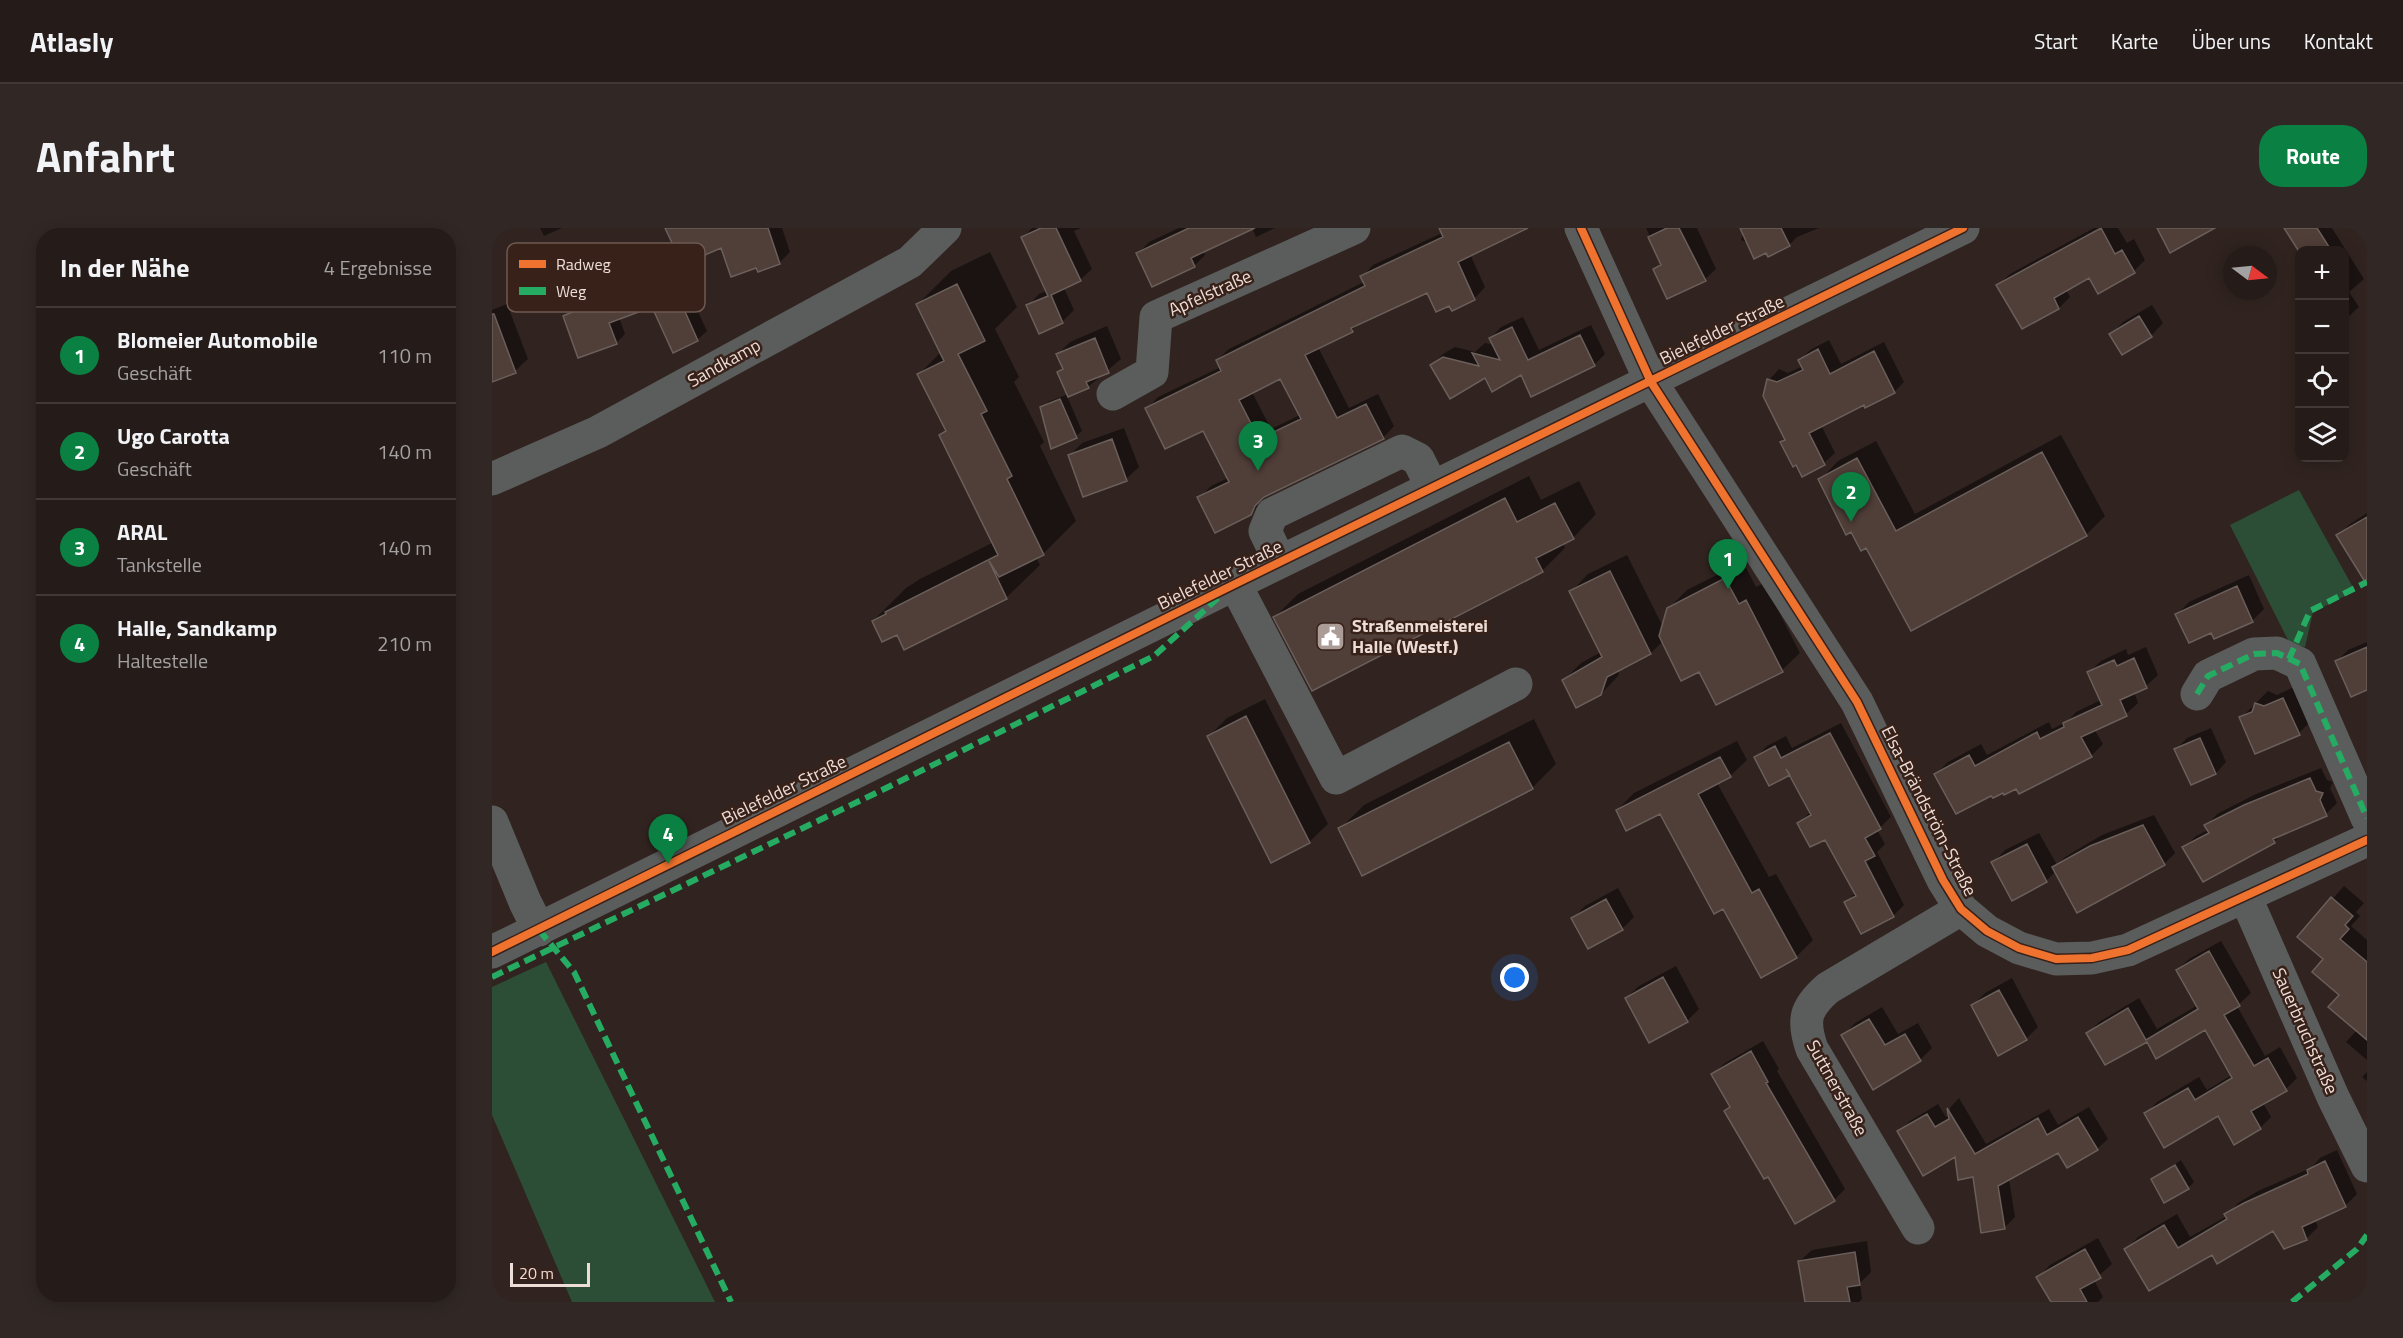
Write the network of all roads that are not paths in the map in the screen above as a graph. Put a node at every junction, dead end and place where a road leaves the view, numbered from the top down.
1 (945, 228) edge
2 (1354, 228) edge
3 (1581, 228) edge
4 (1964, 228) edge
5 (1651, 382) junction
6 (1113, 394) dead end
7 (492, 479) edge
8 (1432, 487) junction
9 (1280, 562) junction
10 (1235, 584) junction
11 (1516, 684) dead end
12 (2197, 694) dead end
13 (2367, 818) edge
14 (492, 822) edge
15 (2367, 840) edge
16 (2245, 896) junction
17 (1961, 909) junction
18 (539, 930) junction
19 (492, 952) edge
20 (2367, 1166) edge
21 (1918, 1228) dead end

1 - 7 street, Sandkamp
2 - 6 street, Apfelstraße
3 - 5 street, Elsa-Brändström-Straße
4 - 5 street, Bielefelder Straße
5 - 8 street, Bielefelder Straße
5 - 17 street, Elsa-Brändström-Straße
8 - 9 street, Bielefelder Straße
8 - 9 street
9 - 10 street, Bielefelder Straße
10 - 11 street
10 - 18 street, Bielefelder Straße
12 - 13 street
14 - 18 street
15 - 16 street, Elsa-Brändström-Straße
16 - 17 street, Elsa-Brändström-Straße
16 - 20 street, Sauerbruchstraße
17 - 21 street, Suttnerstraße
18 - 19 street, Bielefelder Straße

